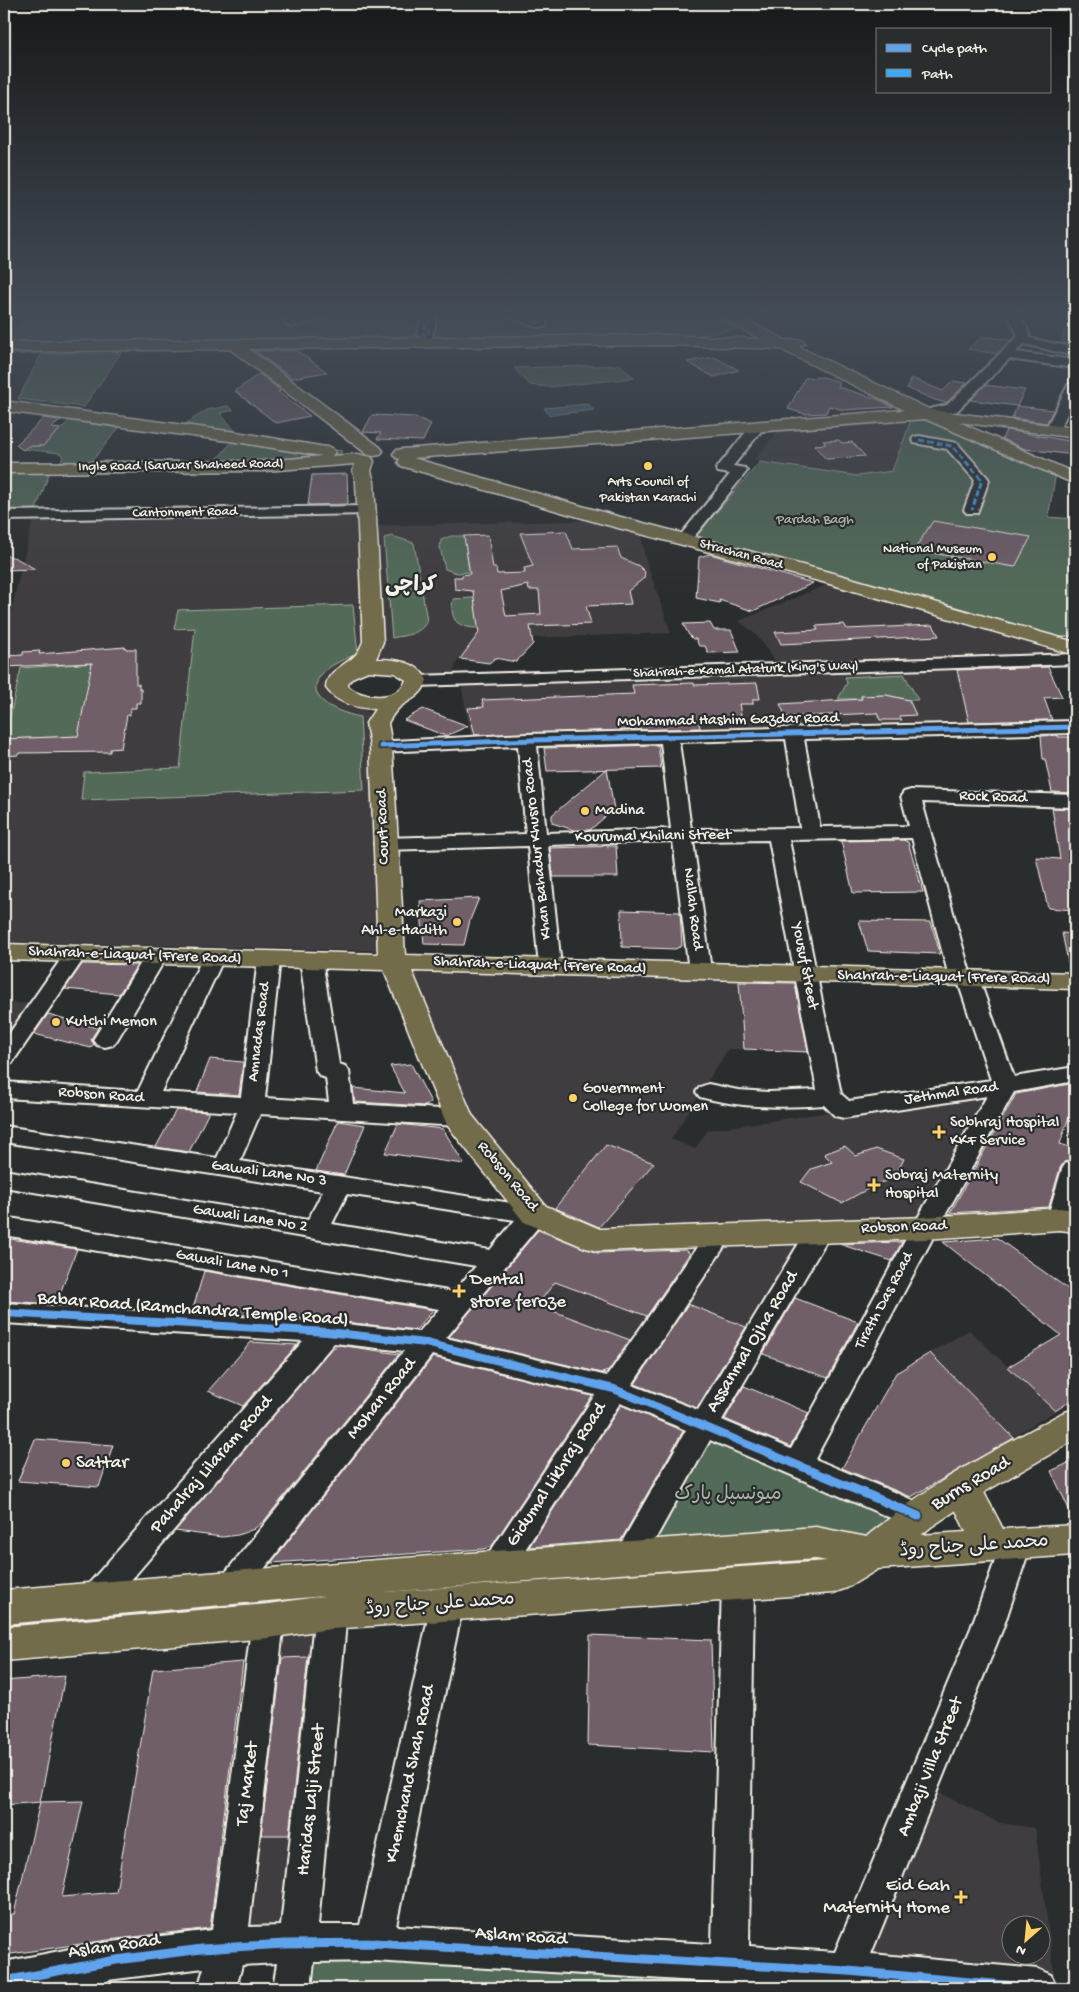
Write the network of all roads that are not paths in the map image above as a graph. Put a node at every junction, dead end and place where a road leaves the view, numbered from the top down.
1 (18, 408) edge
2 (307, 408) edge
3 (921, 408) edge
4 (952, 408) edge
5 (1063, 408) edge
6 (938, 416) junction
7 (755, 430) junction
8 (1052, 430) junction
9 (1075, 435) edge
10 (919, 440) dead end
11 (457, 454) junction
12 (364, 457) junction
13 (404, 459) junction
14 (4, 468) edge
15 (1075, 474) edge
16 (449, 475) junction
17 (1075, 479) edge
18 (972, 510) dead end
19 (366, 511) junction
20 (4, 516) edge
21 (684, 540) junction
22 (372, 642) junction
23 (1075, 649) edge
24 (1075, 659) edge
25 (397, 666) junction
26 (346, 672) junction
27 (416, 681) junction
28 (345, 696) junction
29 (396, 699) junction
30 (377, 723) junction
31 (1075, 727) edge
32 (794, 733) junction
33 (669, 736) junction
34 (527, 740) junction
35 (381, 746) junction
36 (1075, 801) edge
37 (921, 832) junction
38 (811, 833) junction
39 (778, 834) junction
40 (682, 835) junction
41 (538, 840) junction
42 (384, 844) junction
43 (4, 942) edge
44 (4, 952) edge
45 (76, 954) junction
46 (156, 956) junction
47 (391, 956) junction
48 (549, 957) junction
49 (213, 958) junction
50 (269, 959) junction
51 (311, 960) junction
52 (699, 963) junction
53 (805, 970) junction
54 (1075, 971) edge
55 (963, 974) junction
56 (1075, 982) edge
57 (104, 1040) dead end
58 (4, 1058) edge
59 (1075, 1074) edge
60 (1005, 1086) junction
61 (4, 1090) edge
62 (708, 1092) dead end
63 (830, 1097) junction
64 (146, 1099) junction
65 (252, 1105) junction
66 (342, 1111) junction
67 (458, 1118) junction
68 (4, 1134) edge
69 (224, 1168) junction
70 (1075, 1169) edge
71 (4, 1178) edge
72 (339, 1184) junction
73 (534, 1214) junction
74 (1068, 1220) edge
75 (4, 1226) edge
76 (925, 1228) junction
77 (316, 1230) junction
78 (819, 1232) junction
79 (719, 1235) junction
80 (496, 1260) junction
81 (460, 1303) junction
82 (4, 1313) edge
83 (327, 1332) junction
84 (426, 1343) junction
85 (614, 1389) junction
86 (1075, 1423) edge
87 (704, 1424) junction
88 (796, 1465) junction
89 (963, 1487) junction
90 (918, 1516) junction
91 (1075, 1540) edge
92 (1004, 1545) junction
93 (872, 1554) junction
94 (630, 1558) junction
95 (497, 1567) junction
96 (738, 1585) junction
97 (232, 1587) junction
98 (96, 1598) junction
99 (447, 1605) junction
100 (4, 1607) edge
101 (331, 1612) junction
102 (268, 1621) junction
103 (4, 1644) edge
104 (298, 1943) junction
105 (374, 1943) junction
106 (228, 1947) junction
107 (91, 1976) edge
108 (731, 1977) edge
109 (844, 1979) edge
110 (4, 1981) edge
111 (996, 1986) edge
112 (217, 1988) edge
113 (292, 1988) edge
114 (1038, 1988) edge

1 - 12 main road
2 - 12 main road
3 - 6 main road
4 - 6 street
5 - 8 street
6 - 7 main road
6 - 8 main road
6 - 9 main road
6 - 13 main road
6 - 15 main road
6 - 17 main road
7 - 11 main road
7 - 21 street
8 - 9 main road
10 - 18 street
11 - 13 main road
11 - 16 main road
12 - 13 main road
12 - 14 main road, Ingle Road (Sarwar Shaheed Road)
12 - 19 main road
13 - 16 main road, Strachan Road
16 - 21 main road, Strachan Road
19 - 20 street, Cantonment Road
19 - 22 main road
21 - 23 main road, Strachan Road
22 - 25 main road
22 - 26 main road
24 - 27 street, Shahrah-e-Kamal Ataturk (King's Way)
25 - 26 main road
25 - 27 main road
26 - 28 main road
27 - 29 main road
28 - 29 main road
28 - 30 main road
29 - 30 main road
30 - 35 main road, Court Road
31 - 32 street, Mohammad Hashim Gazdar Road
32 - 33 street, Mohammad Hashim Gazdar Road
32 - 38 street
33 - 34 street, Mohammad Hashim Gazdar Road
33 - 40 street, Nallah Road
34 - 35 street, Mohammad Hashim Gazdar Road
34 - 41 street, Khan Bahadur Khusro Road
35 - 42 main road, Court Road
36 - 37 street, Rock Road
37 - 38 street, Kourumal Khilani Street
37 - 55 street
38 - 39 street, Kourumal Khilani Street
39 - 40 street, Kourumal Khilani Street
39 - 53 street, Yousuf Street
40 - 41 street, Kourumal Khilani Street
40 - 52 street, Nallah Road
41 - 42 street, Kourumal Khilani Street
41 - 48 street, Khan Bahadur Khusro Road
42 - 47 main road, Court Road
43 - 47 main road, Shahrah-e-Liaquat (Frere Road)
44 - 45 main road, Shahrah-e-Liaquat (Frere Road)
45 - 46 main road, Shahrah-e-Liaquat (Frere Road)
45 - 58 street
46 - 49 main road, Shahrah-e-Liaquat (Frere Road)
46 - 57 street
47 - 48 main road, Shahrah-e-Liaquat (Frere Road)
47 - 51 main road, Shahrah-e-Liaquat (Frere Road)
47 - 53 main road, Shahrah-e-Liaquat (Frere Road)
47 - 67 main road
48 - 52 main road, Shahrah-e-Liaquat (Frere Road)
49 - 50 main road, Shahrah-e-Liaquat (Frere Road)
49 - 64 street
50 - 51 main road, Shahrah-e-Liaquat (Frere Road)
50 - 65 street, Amnadas Road
51 - 66 street
52 - 53 main road, Shahrah-e-Liaquat (Frere Road)
53 - 55 main road, Shahrah-e-Liaquat (Frere Road)
53 - 63 street, Yousuf Street
54 - 55 main road, Shahrah-e-Liaquat (Frere Road)
55 - 56 main road, Shahrah-e-Liaquat (Frere Road)
55 - 60 street
59 - 60 street, Jethmal Road
60 - 63 street, Jethmal Road
60 - 76 street, Tirath Das Road
61 - 64 street, Robson Road
62 - 63 street
64 - 65 street, Robson Road
65 - 66 street, Robson Road
65 - 69 street, Amnadas Road
66 - 67 street, Robson Road
67 - 73 main road, Robson Road
68 - 69 street, Gawali Lane No 3
69 - 72 street, Gawali Lane No 3
70 - 74 street
71 - 77 street, Gawali Lane No 2
72 - 73 street, Gawali Lane No 3
72 - 77 street
73 - 79 main road, Robson Road
73 - 80 street, Mohan Road
74 - 76 main road, Robson Road
75 - 81 street, Gawali Lane No 1
76 - 78 main road, Robson Road
76 - 88 street, Tirath Das Road
77 - 80 street, Gawali Lane No 2
78 - 79 main road, Robson Road
78 - 87 street, Assanmal Ojha Road
79 - 85 street, Gidumal Likhraj Road
80 - 81 street, Mohan Road
81 - 84 street, Mohan Road
82 - 83 street, Babar Road (Ramchandra Temple Road)
83 - 84 street, Babar Road (Ramchandra Temple Road)
83 - 98 street, Pahalraj Lilaram Road
84 - 85 street, Babar Road (Ramchandra Temple Road)
84 - 97 street, Mohan Road
85 - 87 street, Babar Road (Ramchandra Temple Road)
85 - 95 street, Gidumal Likhraj Road
86 - 89 main road, Burns Road
87 - 88 street, Babar Road (Ramchandra Temple Road)
87 - 94 street, Assanmal Ojha Road
88 - 90 street, Babar Road (Ramchandra Temple Road)
89 - 90 main road, Burns Road
89 - 92 main road
90 - 93 main road, Burns Road
91 - 92 main road, محمد علی جناح روڈ
92 - 93 main road, محمد علی جناح روڈ
92 - 109 street, Ambaji Villa Street
93 - 94 main road, محمد علی جناح روڈ
93 - 96 main road, محمد علی جناح روڈ
94 - 95 main road, محمد علی جناح روڈ
95 - 97 main road, محمد علی جناح روڈ
96 - 99 main road, محمد علی جناح روڈ
96 - 108 street
97 - 98 main road, محمد علی جناح روڈ
98 - 100 main road, محمد علی جناح روڈ
99 - 101 main road, محمد علی جناح روڈ
99 - 105 street, Khemchand Shah Road
101 - 102 main road, محمد علی جناح روڈ
101 - 104 street, Haridas Lalji Street
102 - 103 main road, محمد علی جناح روڈ
102 - 106 street, Taj Market
104 - 105 street, Aslam Road
104 - 106 street, Aslam Road
104 - 113 street, Haridas Lalji Street
105 - 108 street, Aslam Road
106 - 107 street, Aslam Road
106 - 112 street, Taj Market
107 - 110 street, Aslam Road
108 - 109 street, Aslam Road
109 - 111 street, Aslam Road
111 - 114 street, Aslam Road

